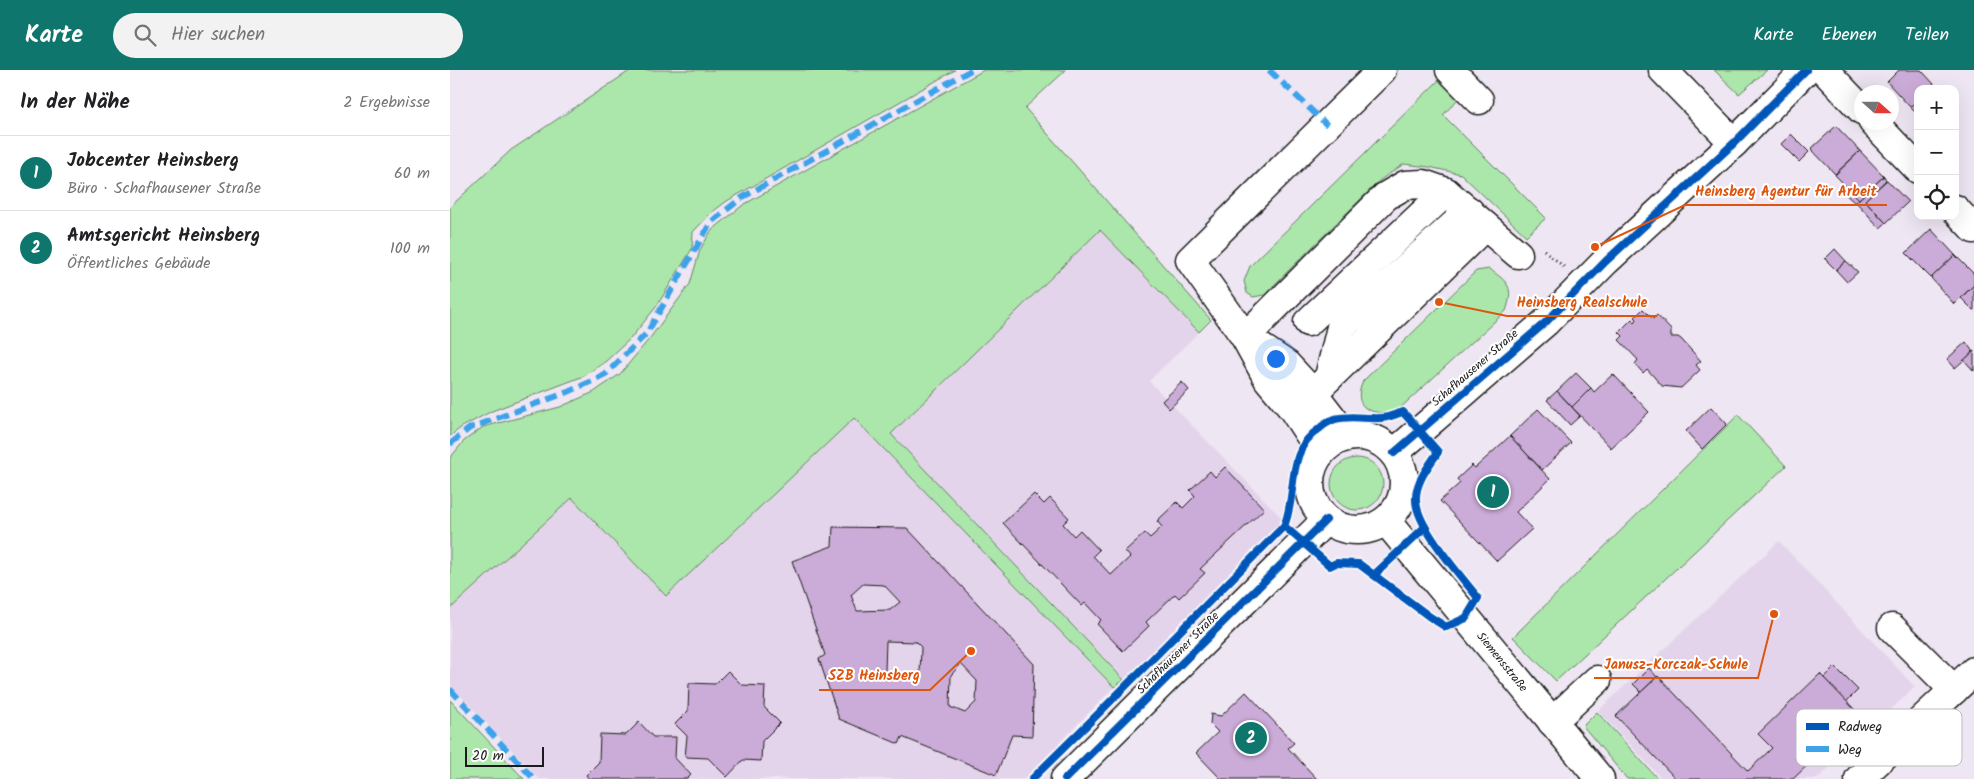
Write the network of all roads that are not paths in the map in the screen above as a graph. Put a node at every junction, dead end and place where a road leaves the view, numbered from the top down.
1 (1382, 70) edge
2 (1450, 70) edge
3 (1663, 70) edge
4 (1806, 70) edge
5 (1824, 70) edge
6 (1479, 100) dead end
7 (1854, 102) edge
8 (1881, 130) edge
9 (1734, 143) junction
10 (1914, 165) edge
11 (1446, 192) junction
12 (1959, 213) edge
13 (1477, 219) junction
14 (1974, 229) edge
15 (1518, 254) road end
16 (1308, 322) dead end
17 (1245, 337) junction
18 (1321, 385) junction
19 (1347, 437) junction
20 (1321, 452) junction
21 (1394, 453) junction
22 (1326, 520) junction
23 (1386, 521) junction
24 (1892, 628) dead end
25 (1974, 671) edge
26 (1597, 680) dead end
27 (1954, 690) junction
28 (1934, 709) edge
29 (1552, 722) junction
30 (1873, 766) edge
31 (1065, 779) edge
32 (1600, 779) edge
33 (1859, 779) edge

1 - 17 street
2 - 6 street
3 - 9 street
4 - 9 street, Schafhausener Straße
5 - 7 street
8 - 10 street
9 - 21 street, Schafhausener Straße
11 - 13 street
11 - 16 street
11 - 17 street
12 - 14 street
13 - 15 street
13 - 18 street
17 - 18 street
17 - 20 street
18 - 19 street
19 - 20 street
19 - 21 street
20 - 22 street
21 - 23 street
22 - 23 street
22 - 31 street, Schafhausener Straße
23 - 29 street, Siemensstraße
24 - 27 street
25 - 27 street
26 - 29 street
27 - 28 street
29 - 32 street, Siemensstraße
30 - 33 street

